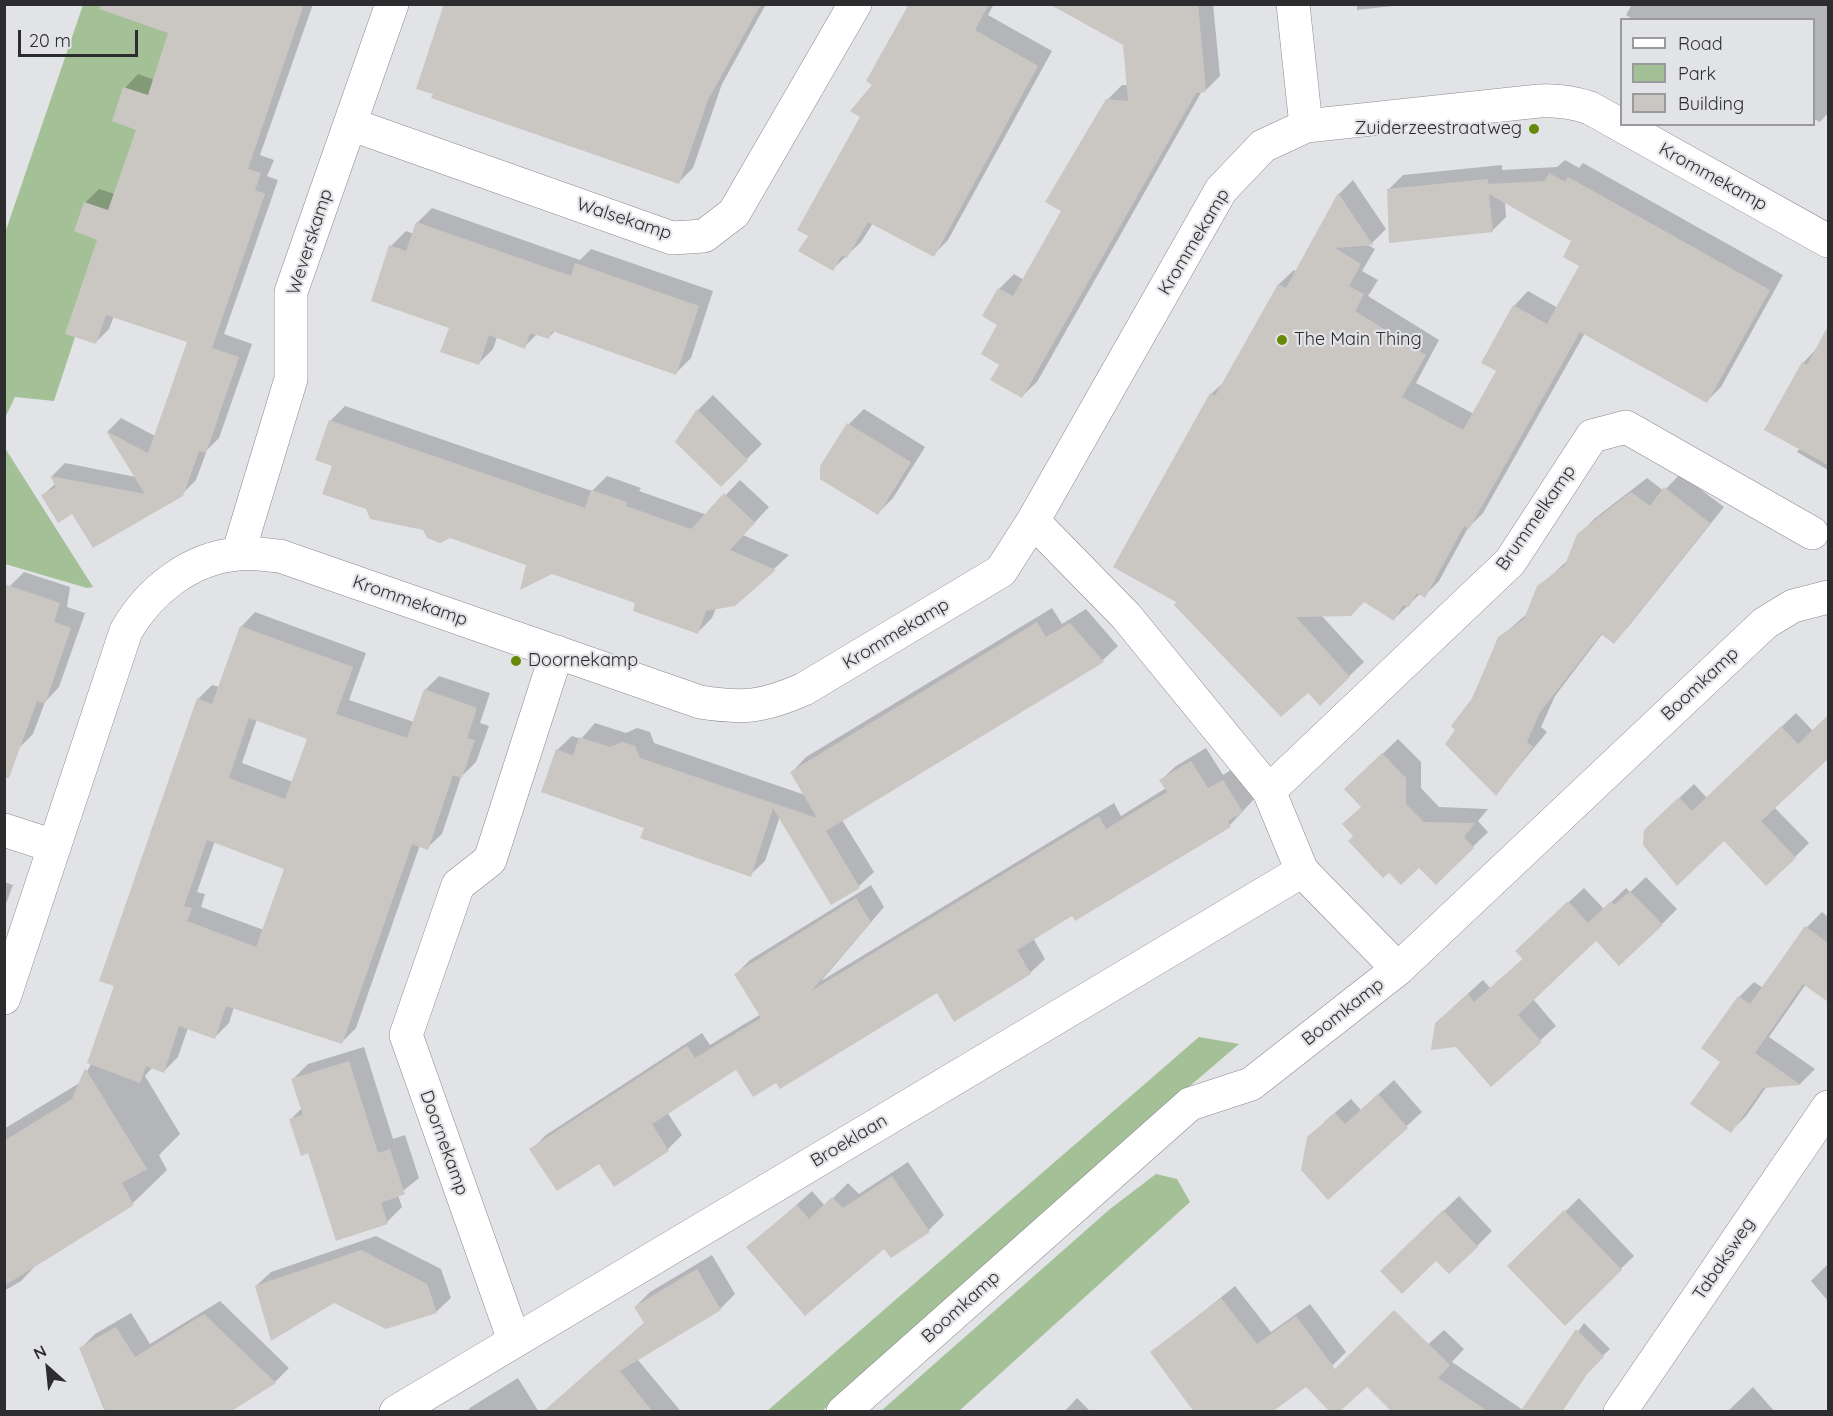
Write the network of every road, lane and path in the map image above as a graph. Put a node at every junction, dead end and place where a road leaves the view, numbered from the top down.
1 (392, 4) edge
2 (855, 4) edge
3 (1293, 4) edge
4 (350, 124) junction
5 (1620, 125) edge
6 (1306, 126) junction
7 (1622, 126) edge
8 (1828, 241) edge
9 (1033, 521) junction
10 (1812, 533) dead end
11 (238, 554) junction
12 (1828, 597) edge
13 (557, 652) junction
14 (1269, 791) junction
15 (4, 830) edge
16 (52, 846) junction
17 (1302, 871) junction
18 (1398, 969) junction
19 (4, 998) edge
20 (1828, 1107) edge
21 (514, 1340) junction
22 (396, 1412) edge
23 (843, 1412) edge
24 (1620, 1412) edge

1 - 4 street, Weverskamp
2 - 4 street, Walsekamp
3 - 6 street
4 - 11 street, Weverskamp
5 - 6 street, Krommekamp
6 - 9 street, Krommekamp
7 - 8 street, Krommekamp
9 - 13 street, Krommekamp
9 - 14 street
10 - 14 street, Brummelkamp
11 - 13 street, Krommekamp
11 - 16 street, Krommekamp
12 - 18 street, Boomkamp
13 - 21 street, Doornekamp
14 - 17 street
15 - 16 street
16 - 19 street, Krommekamp
17 - 18 street
17 - 21 street, Broeklaan
18 - 23 street, Boomkamp
20 - 24 street, Tabaksweg
21 - 22 street, Broeklaan

